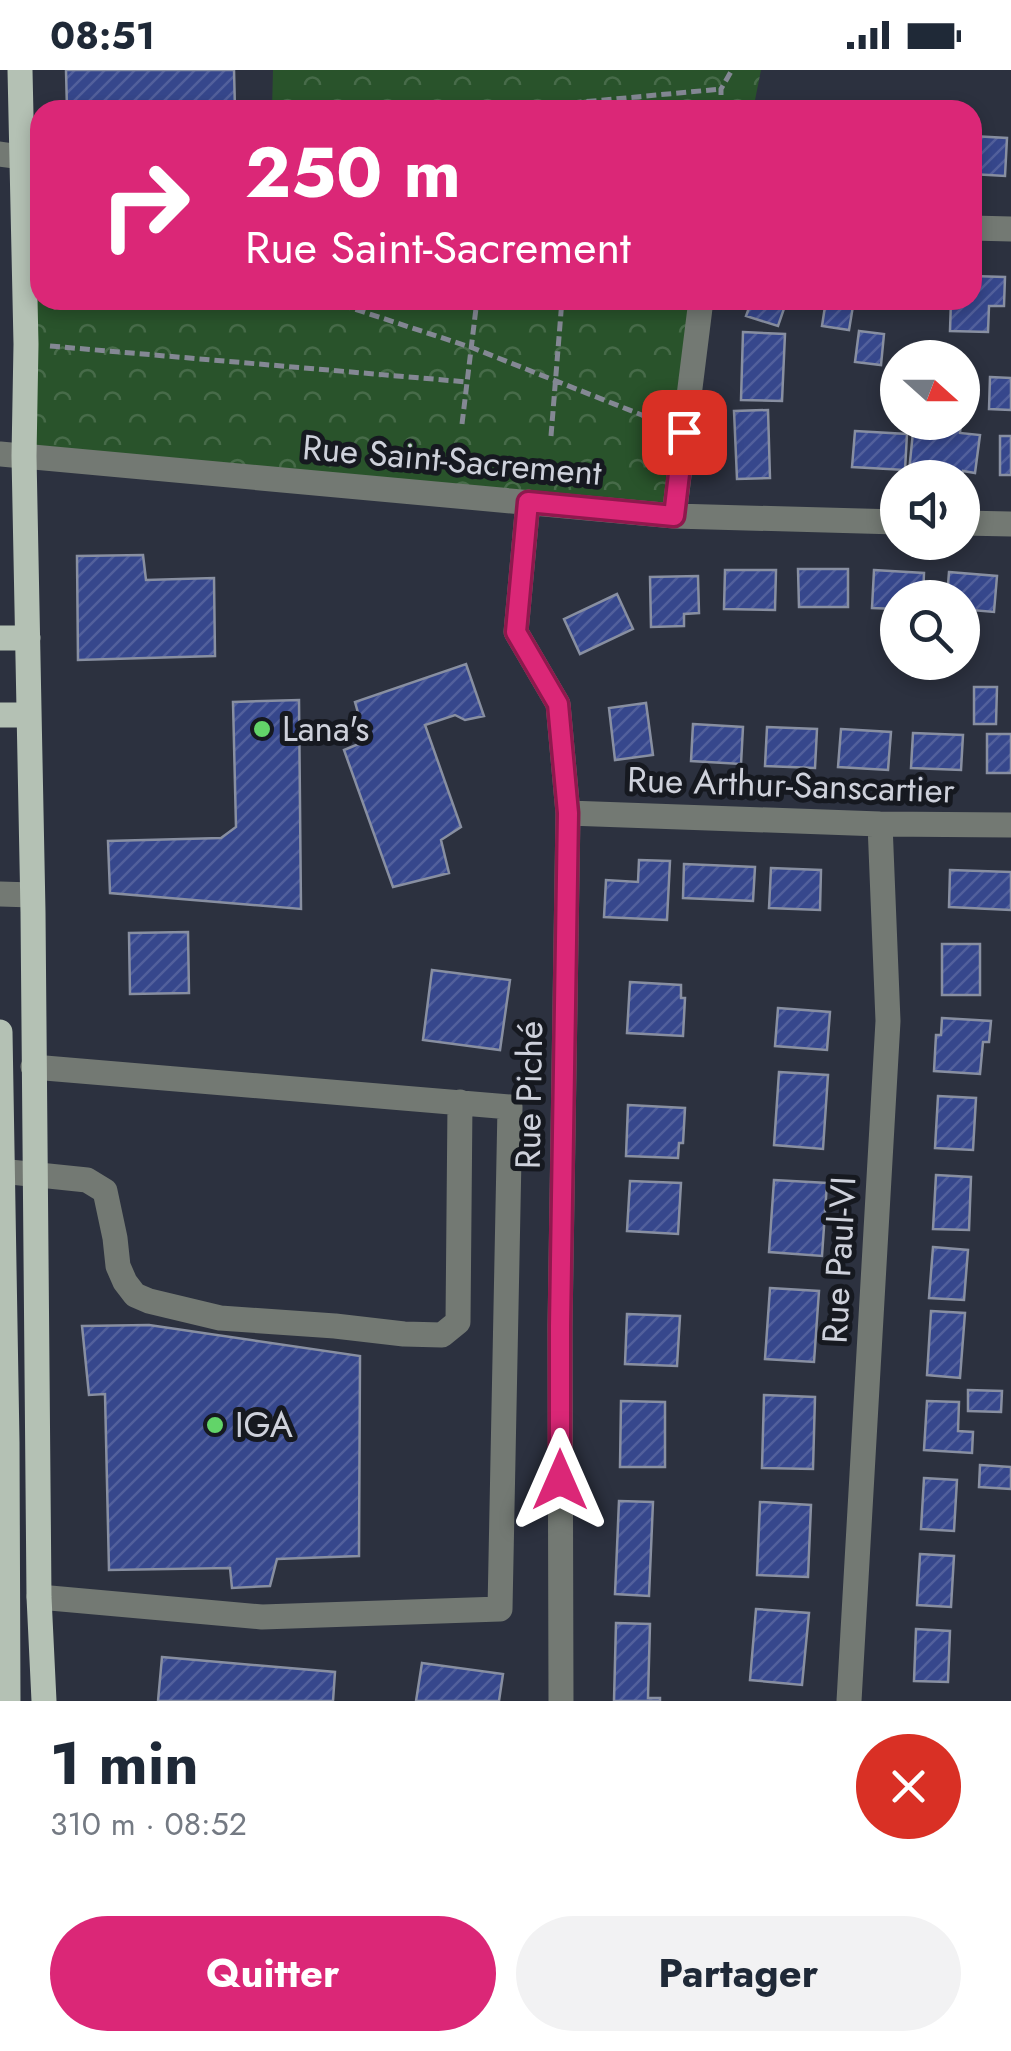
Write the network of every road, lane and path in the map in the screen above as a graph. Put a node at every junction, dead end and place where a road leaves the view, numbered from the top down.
1 (20, 70) edge
2 (732, 70) edge
3 (721, 89) junction
4 (604, 100) edge
5 (721, 100) edge
6 (10, 156) edge
7 (982, 228) edge
8 (1011, 229) edge
9 (357, 310) edge
10 (476, 310) edge
11 (561, 310) edge
12 (700, 310) edge
13 (47, 346) dead end
14 (473, 348) junction
15 (554, 380) junction
16 (467, 382) junction
17 (462, 424) dead end
18 (684, 432) junction
19 (551, 436) dead end
20 (12, 455) edge
21 (528, 502) junction
22 (674, 516) junction
23 (880, 522) edge
24 (980, 523) edge
25 (1011, 524) edge
26 (0, 638) edge
27 (28, 638) junction
28 (0, 715) edge
29 (29, 715) junction
30 (568, 813) junction
31 (880, 824) junction
32 (1011, 825) edge
33 (0, 894) edge
34 (32, 895) junction
35 (0, 1032) edge
36 (34, 1067) junction
37 (460, 1102) junction
38 (1, 1172) edge
39 (34, 1175) junction
40 (3, 1441) edge
41 (38, 1444) junction
42 (39, 1597) junction
43 (6, 1598) junction
44 (8, 1701) edge
45 (44, 1701) edge
46 (560, 1701) edge
47 (849, 1701) edge

1 - 6 main road
2 - 3 path
3 - 4 path
3 - 5 path
6 - 20 main road
7 - 8 street
9 - 14 path
10 - 14 path
11 - 15 path
12 - 18 street
13 - 16 path
14 - 15 path
14 - 16 path
15 - 18 path
15 - 19 path
16 - 17 path
18 - 22 street
20 - 21 street, Rue Saint-Sacrement
20 - 27 main road
21 - 22 street, Rue Saint-Sacrement
21 - 30 street, Rue Piché
22 - 23 street, Rue Saint-Sacrement
24 - 25 street
26 - 27 main road
27 - 29 main road
28 - 29 main road
29 - 34 main road
30 - 31 street, Rue Arthur-Sanscartier
30 - 46 street, Rue Piché
31 - 32 street, Rue Arthur-Sanscartier
31 - 47 street, Rue Paul-VI
33 - 34 street
34 - 36 main road
35 - 38 main road
36 - 37 street
36 - 39 main road
37 - 39 street
37 - 42 street
38 - 39 street
38 - 40 main road
39 - 41 main road
40 - 41 street
40 - 43 main road
41 - 42 main road
42 - 43 main road
42 - 45 main road
43 - 44 main road

